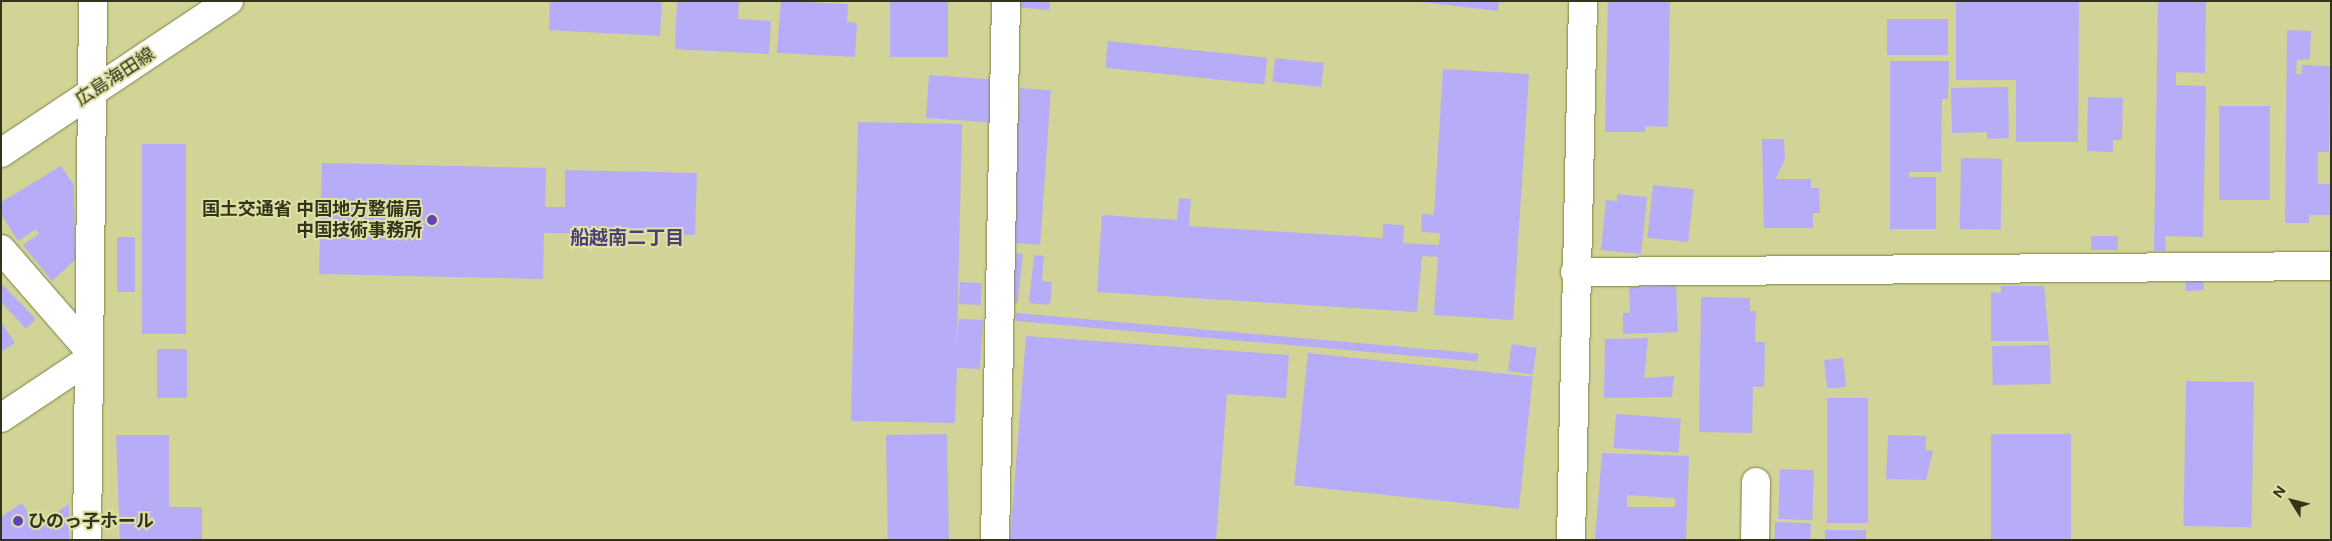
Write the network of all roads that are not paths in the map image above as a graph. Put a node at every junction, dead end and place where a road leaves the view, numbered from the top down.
1 (93, 1) edge
2 (229, 1) edge
3 (1006, 1) edge
4 (1583, 1) edge
5 (91, 92) junction
6 (1, 152) edge
7 (1, 249) edge
8 (2331, 266) edge
9 (1575, 272) junction
10 (88, 354) junction
11 (1, 418) edge
12 (1756, 482) dead end
13 (87, 540) edge
14 (995, 540) edge
15 (1571, 540) edge
16 (1755, 540) edge

1 - 5 street
2 - 5 street, 広島海田線
3 - 14 street
4 - 9 street
5 - 6 street, 広島海田線
5 - 10 street
7 - 10 street
8 - 9 street
9 - 15 street
10 - 11 street
10 - 13 street
12 - 16 street

